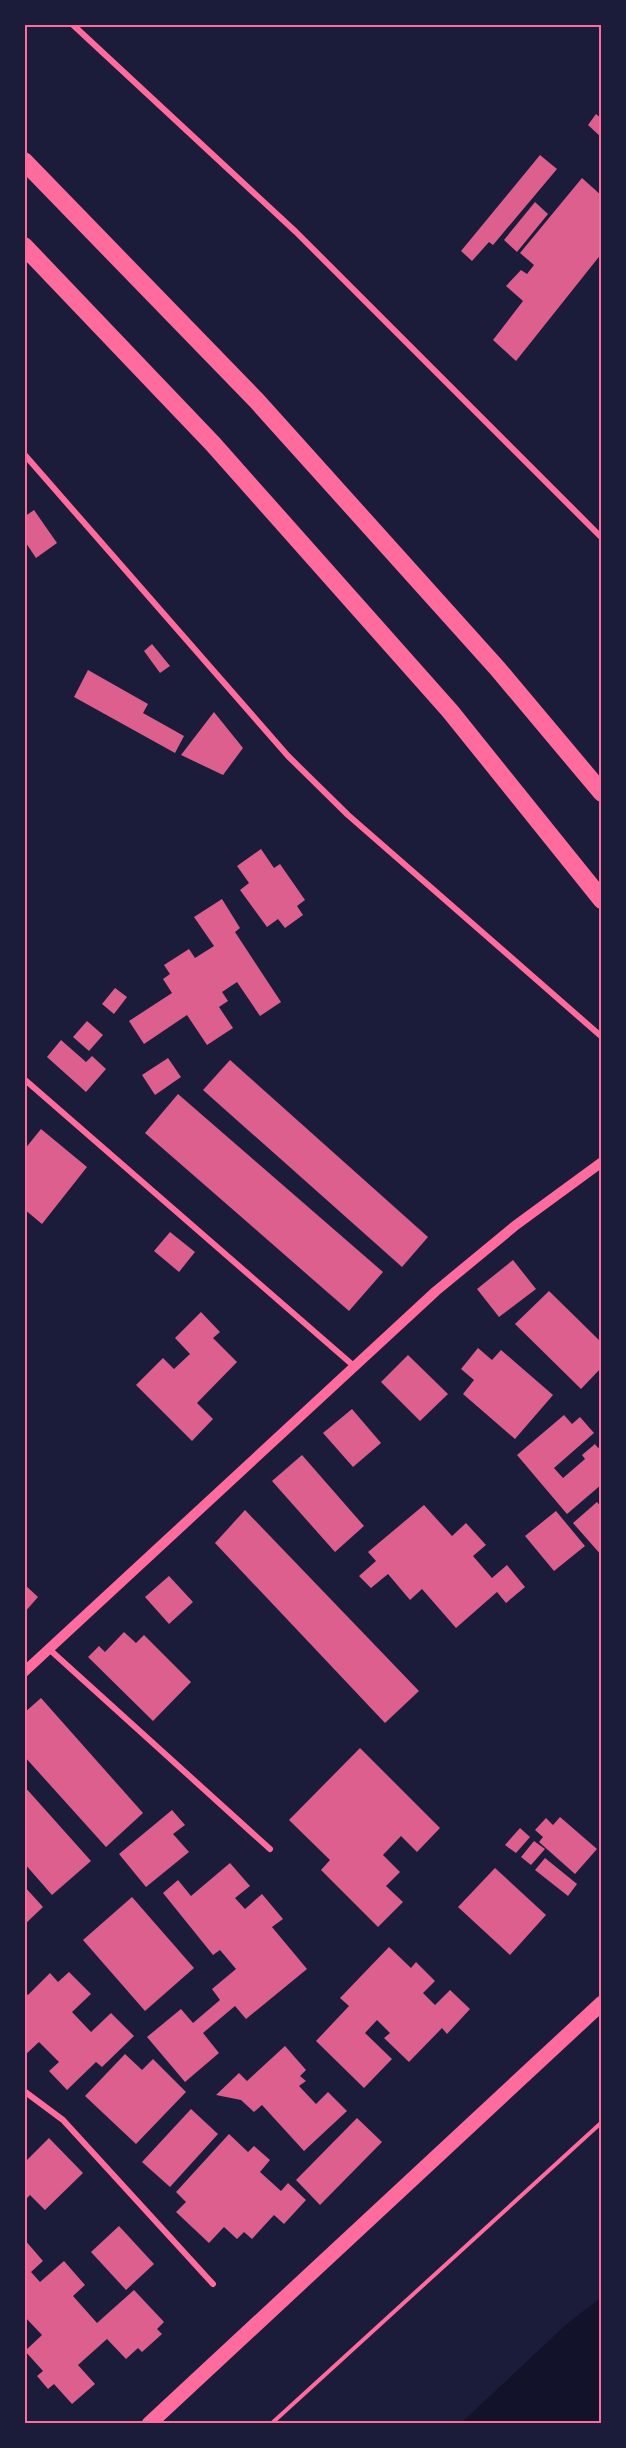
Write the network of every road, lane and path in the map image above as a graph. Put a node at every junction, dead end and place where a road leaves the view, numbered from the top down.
1 (72, 24) edge
2 (24, 161) edge
3 (24, 246) edge
4 (24, 454) edge
5 (602, 538) edge
6 (602, 793) edge
7 (602, 900) edge
8 (602, 1037) edge
9 (24, 1079) edge
10 (602, 1162) edge
11 (355, 1367) junction
12 (49, 1649) junction
13 (24, 1672) edge
14 (270, 1849) dead end
15 (602, 2003) edge
16 (24, 2091) edge
17 (602, 2122) edge
18 (213, 2284) dead end
19 (148, 2424) edge
20 (272, 2424) edge

1 - 5 street
2 - 6 highway
3 - 7 highway
4 - 8 street
9 - 11 street
10 - 11 street
11 - 12 street
12 - 13 street
12 - 14 street
15 - 19 main road
16 - 18 street
17 - 20 path

